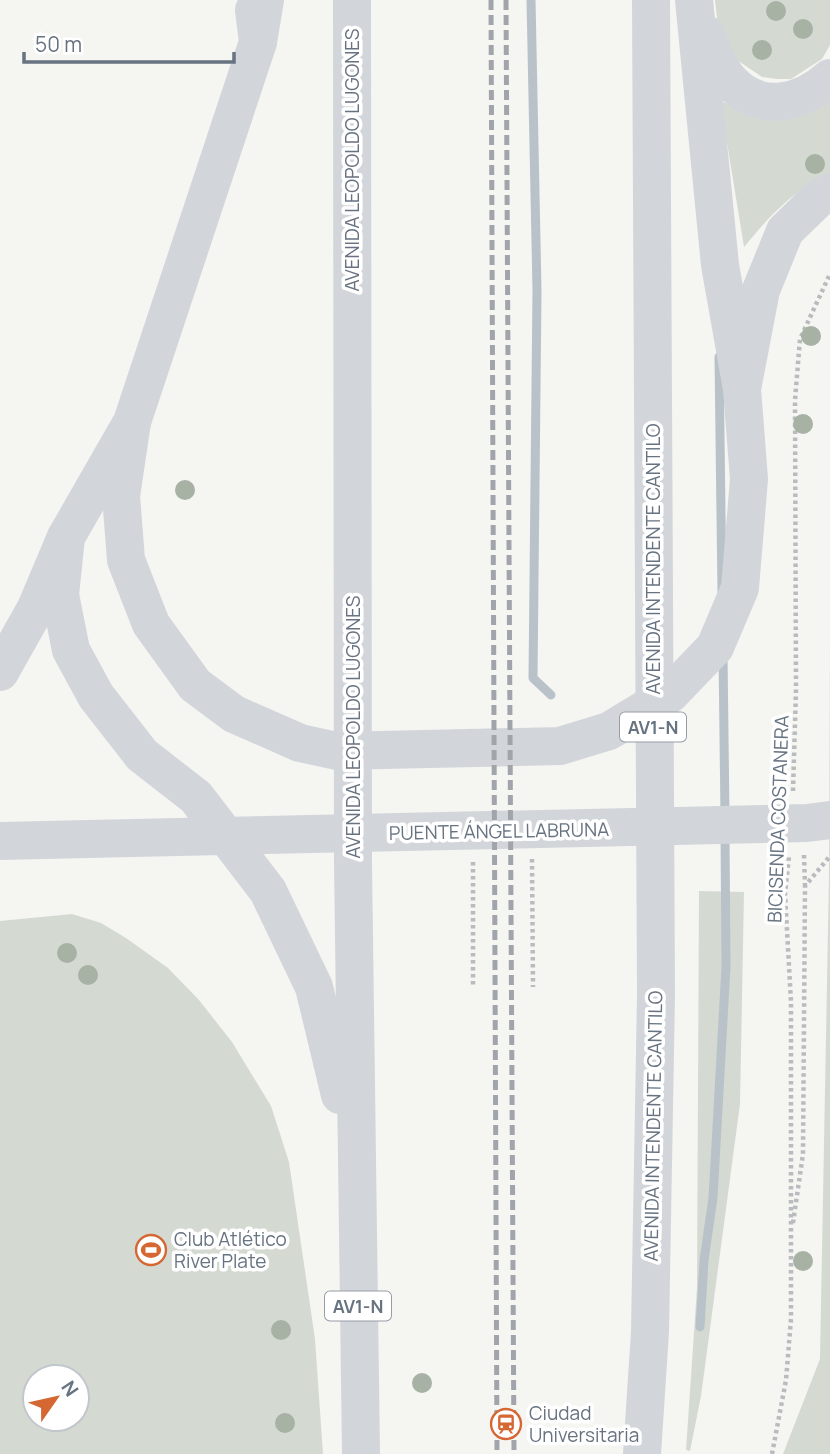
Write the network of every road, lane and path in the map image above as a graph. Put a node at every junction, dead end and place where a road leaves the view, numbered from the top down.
1 (253, 0) edge
2 (265, 0) edge
3 (352, 0) edge
4 (651, 0) edge
5 (695, 0) edge
6 (258, 42) junction
7 (830, 78) edge
8 (830, 192) edge
9 (830, 274) edge
10 (742, 389) junction
11 (132, 422) junction
12 (66, 537) junction
13 (0, 672) edge
14 (793, 792) dead end
15 (830, 820) edge
16 (0, 841) edge
17 (790, 843) dead end
18 (532, 848) dead end
19 (830, 856) edge
20 (473, 861) dead end
21 (473, 987) dead end
22 (533, 987) dead end
23 (356, 1158) junction
24 (791, 1243) junction
25 (361, 1454) edge
26 (642, 1454) edge
27 (772, 1454) edge

1 - 6 main road
2 - 6 main road
3 - 23 main road, AVENIDA LEOPOLDO LUGONES / AV1-N
4 - 26 main road, AVENIDA INTENDENTE CANTILO / AV1-N
5 - 7 main road
5 - 10 main road
6 - 11 main road
8 - 10 main road
9 - 14 path, BICISENDA COSTANERA
10 - 11 main road
11 - 12 main road
12 - 13 main road
12 - 23 main road
15 - 16 main road, PUENTE ÁNGEL LABRUNA
17 - 24 path, BICISENDA COSTANERA
18 - 22 path
19 - 24 path
20 - 21 path
23 - 25 main road, AVENIDA LEOPOLDO LUGONES / AV1-N
24 - 27 path, BICISENDA COSTANERA

